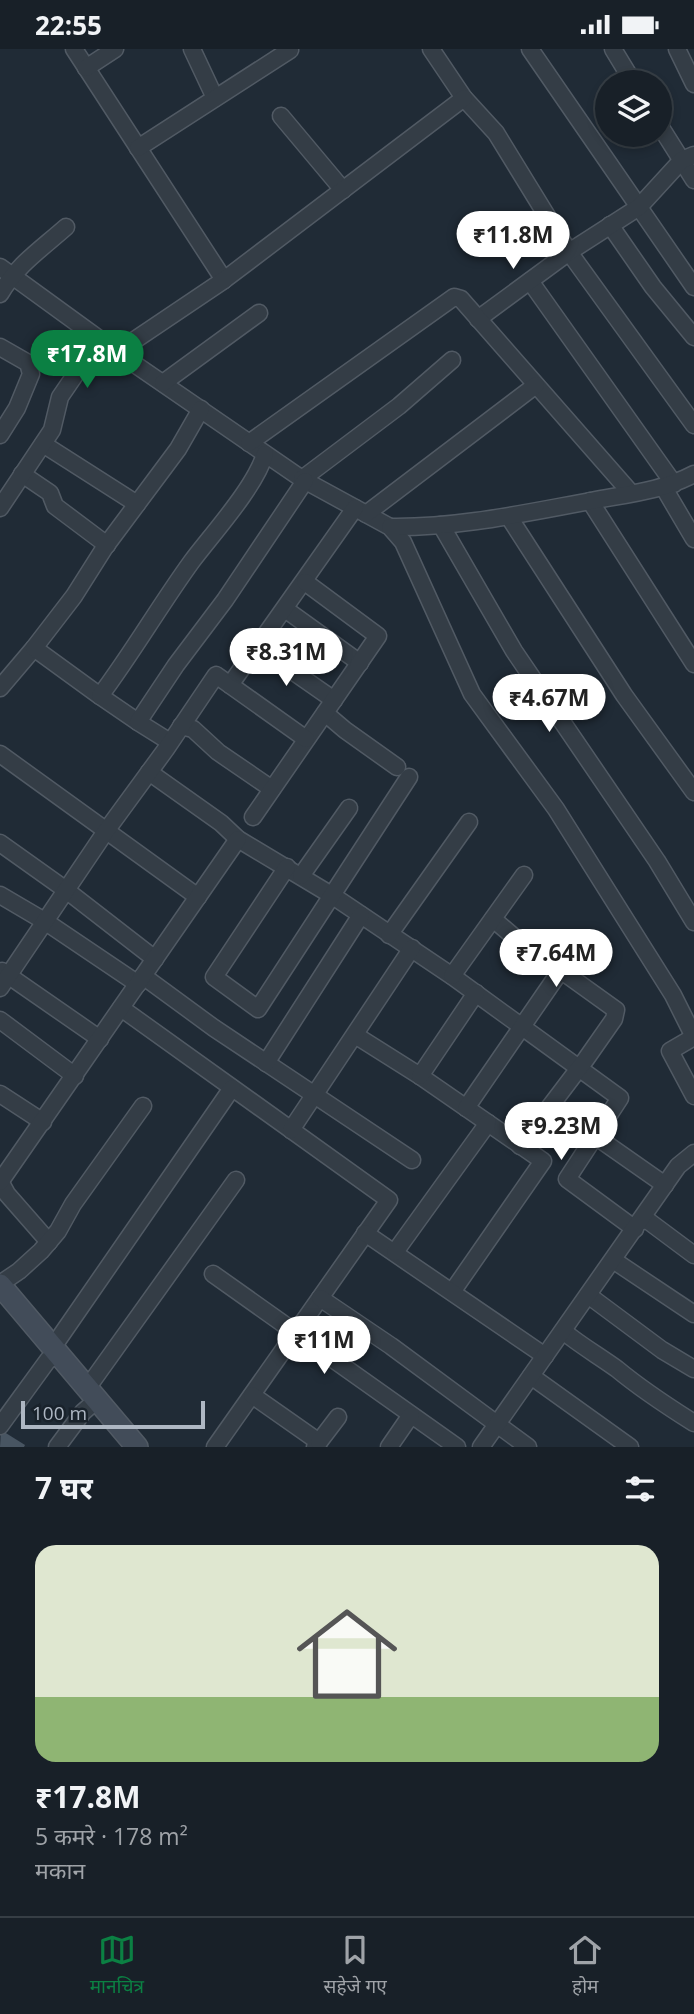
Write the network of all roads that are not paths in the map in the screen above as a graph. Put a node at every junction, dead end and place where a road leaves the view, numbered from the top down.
1 (74, 49) edge
2 (115, 49) edge
3 (192, 49) edge
4 (430, 49) edge
5 (530, 49) edge
6 (613, 49) edge
7 (677, 49) edge
8 (290, 50) edge
9 (269, 55) edge
10 (86, 68) junction
11 (626, 70) edge
12 (694, 84) edge
13 (215, 98) junction
14 (464, 98) junction
15 (281, 116) dead end
16 (672, 139) edge
17 (138, 148) junction
18 (688, 157) edge
19 (694, 180) edge
20 (343, 190) junction
21 (639, 207) junction
22 (610, 225) junction
23 (66, 227) dead end
24 (569, 252) junction
25 (6, 272) edge
26 (224, 280) junction
27 (530, 281) junction
28 (694, 287) edge
29 (0, 295) edge
30 (259, 313) dead end
31 (478, 319) junction
32 (694, 337) edge
33 (99, 340) junction
34 (0, 347) edge
35 (117, 352) junction
36 (452, 360) dead end
37 (163, 383) junction
38 (536, 384) junction
39 (201, 409) junction
40 (694, 425) edge
41 (0, 435) edge
42 (249, 443) junction
43 (43, 444) junction
44 (265, 454) junction
45 (22, 474) junction
46 (694, 474) edge
47 (304, 480) junction
48 (669, 486) junction
49 (631, 493) junction
50 (590, 501) junction
51 (136, 504) junction
52 (0, 507) edge
53 (360, 511) junction
54 (509, 517) junction
55 (441, 525) junction
56 (390, 527) junction
57 (694, 539) edge
58 (107, 545) junction
59 (305, 582) junction
60 (285, 609) junction
61 (258, 646) junction
62 (34, 647) junction
63 (360, 663) junction
64 (694, 664) edge
65 (230, 685) junction
66 (0, 688) edge
67 (100, 696) junction
68 (329, 706) junction
69 (138, 722) junction
70 (181, 726) junction
71 (306, 740) junction
72 (170, 742) junction
73 (0, 754) edge
74 (149, 772) junction
75 (272, 789) junction
76 (694, 792) edge
77 (348, 808) dead end
78 (253, 817) dead end
79 (469, 822) dead end
80 (106, 831) junction
81 (238, 839) junction
82 (0, 843) edge
83 (287, 867) junction
84 (524, 875) dead end
85 (301, 876) junction
86 (66, 890) junction
87 (0, 895) edge
88 (333, 896) junction
89 (198, 897) junction
90 (361, 915) junction
91 (493, 919) junction
92 (46, 922) junction
93 (694, 922) edge
94 (389, 935) junction
95 (411, 948) junction
96 (155, 959) junction
97 (561, 970) junction
98 (452, 976) junction
99 (3, 978) edge
100 (140, 980) junction
101 (476, 993) junction
102 (121, 1008) junction
103 (0, 1020) edge
104 (523, 1027) junction
105 (355, 1035) junction
106 (694, 1037) edge
107 (100, 1039) junction
108 (266, 1063) junction
109 (578, 1067) junction
110 (75, 1076) junction
111 (420, 1076) junction
112 (232, 1088) junction
113 (0, 1094) edge
114 (314, 1096) junction
115 (694, 1096) edge
116 (143, 1106) dead end
117 (466, 1108) junction
118 (43, 1122) junction
119 (488, 1123) junction
120 (291, 1131) junction
121 (595, 1136) junction
122 (520, 1146) junction
123 (694, 1153) edge
124 (412, 1160) dead end
125 (542, 1161) junction
126 (567, 1179) junction
127 (236, 1180) dead end
128 (0, 1182) edge
129 (665, 1185) junction
130 (638, 1225) junction
131 (365, 1233) junction
132 (49, 1242) junction
133 (395, 1252) junction
134 (694, 1255) edge
135 (613, 1259) junction
136 (213, 1274) dead end
137 (0, 1285) edge
138 (452, 1292) junction
139 (588, 1295) junction
140 (320, 1298) junction
141 (694, 1314) edge
142 (563, 1331) junction
143 (296, 1333) junction
144 (56, 1350) junction
145 (545, 1356) junction
146 (694, 1369) edge
147 (531, 1376) junction
148 (93, 1393) junction
149 (252, 1395) junction
150 (411, 1415) junction
151 (338, 1417) dead end
152 (694, 1422) edge
153 (497, 1425) junction
154 (0, 1426) edge
155 (317, 1444) edge
156 (133, 1445) edge
157 (57, 1447) edge
158 (215, 1447) edge
159 (389, 1447) edge
160 (457, 1447) edge
161 (481, 1447) edge
162 (528, 1447) edge
163 (629, 1447) edge

1 - 10 street
2 - 10 street
3 - 13 street
4 - 14 street
5 - 21 street
6 - 11 street
7 - 12 street
8 - 9 street
9 - 13 street
10 - 17 street
13 - 17 street
14 - 20 street
14 - 24 street
15 - 20 street
16 - 18 street
17 - 26 street
18 - 19 street
18 - 21 street
20 - 26 street
21 - 22 street
21 - 28 street
22 - 24 street
22 - 32 street
23 - 25 street
24 - 27 street
24 - 40 street
25 - 29 street
25 - 33 street
26 - 35 street
27 - 31 street
27 - 48 street
30 - 37 street
31 - 38 street
31 - 42 street
33 - 35 street
33 - 43 street
34 - 41 street
35 - 37 street
36 - 47 street
37 - 39 street
38 - 49 street
38 - 53 street
39 - 42 street
39 - 51 street
42 - 44 street
43 - 45 street
43 - 51 street
44 - 47 street
44 - 67 street
45 - 52 street
45 - 58 street
46 - 48 street
47 - 53 street
47 - 69 street
48 - 49 street
48 - 57 street
49 - 50 street
50 - 54 street
50 - 64 street
51 - 58 street
53 - 56 street
53 - 59 street
54 - 55 street
54 - 76 street
55 - 56 street
55 - 93 street
56 - 106 street
58 - 62 street
59 - 60 street
59 - 63 street
60 - 61 street
60 - 63 street
61 - 65 street
61 - 68 street
62 - 66 street
62 - 67 street
63 - 68 street
65 - 70 street
65 - 71 street
67 - 69 street
68 - 71 street
68 - 88 street
69 - 72 street
70 - 72 street
70 - 75 street
71 - 75 street
72 - 74 street
73 - 80 street
74 - 80 street
74 - 81 street
75 - 78 street
77 - 85 street
79 - 94 street
80 - 86 street
80 - 89 street
81 - 83 street
81 - 89 street
82 - 86 street
83 - 85 street
83 - 88 street
84 - 91 street
85 - 88 street
86 - 92 street
86 - 96 street
87 - 92 street
88 - 90 street
89 - 96 street
90 - 94 street
90 - 108 street
91 - 97 street
91 - 98 street
92 - 99 street
92 - 100 street
94 - 95 street
95 - 98 street
95 - 105 street
96 - 100 street
97 - 104 street
97 - 109 street
98 - 101 street
99 - 107 street
100 - 102 street
100 - 108 street
101 - 104 street
101 - 111 street
102 - 107 street
102 - 112 street
103 - 110 street
104 - 109 street
104 - 117 street
105 - 111 street
105 - 114 street
106 - 115 street
107 - 110 street
108 - 114 street
109 - 121 street
109 - 122 street
110 - 118 street
111 - 117 street
112 - 120 street
112 - 144 street
113 - 118 street
114 - 120 street
114 - 124 street
116 - 132 street
117 - 119 street
118 - 128 street
119 - 122 street
119 - 133 street
120 - 131 street
121 - 126 street
121 - 129 street
122 - 125 street
123 - 129 street
125 - 126 street
125 - 138 street
126 - 130 street
127 - 148 street
128 - 132 street
129 - 130 street
130 - 134 street
130 - 135 street
131 - 133 street
131 - 140 street
132 - 137 street
133 - 138 street
135 - 139 street
135 - 141 street
136 - 143 street
137 - 144 main road
138 - 145 street
139 - 142 street
139 - 146 street
140 - 143 street
140 - 153 street
142 - 145 street
142 - 152 street
143 - 149 street
143 - 150 street
144 - 148 main road
144 - 154 street
145 - 147 street
147 - 153 street
147 - 163 street
148 - 156 main road
148 - 157 street
149 - 155 street
149 - 158 street
150 - 159 street
150 - 160 street
151 - 155 street
153 - 161 street
153 - 162 street

